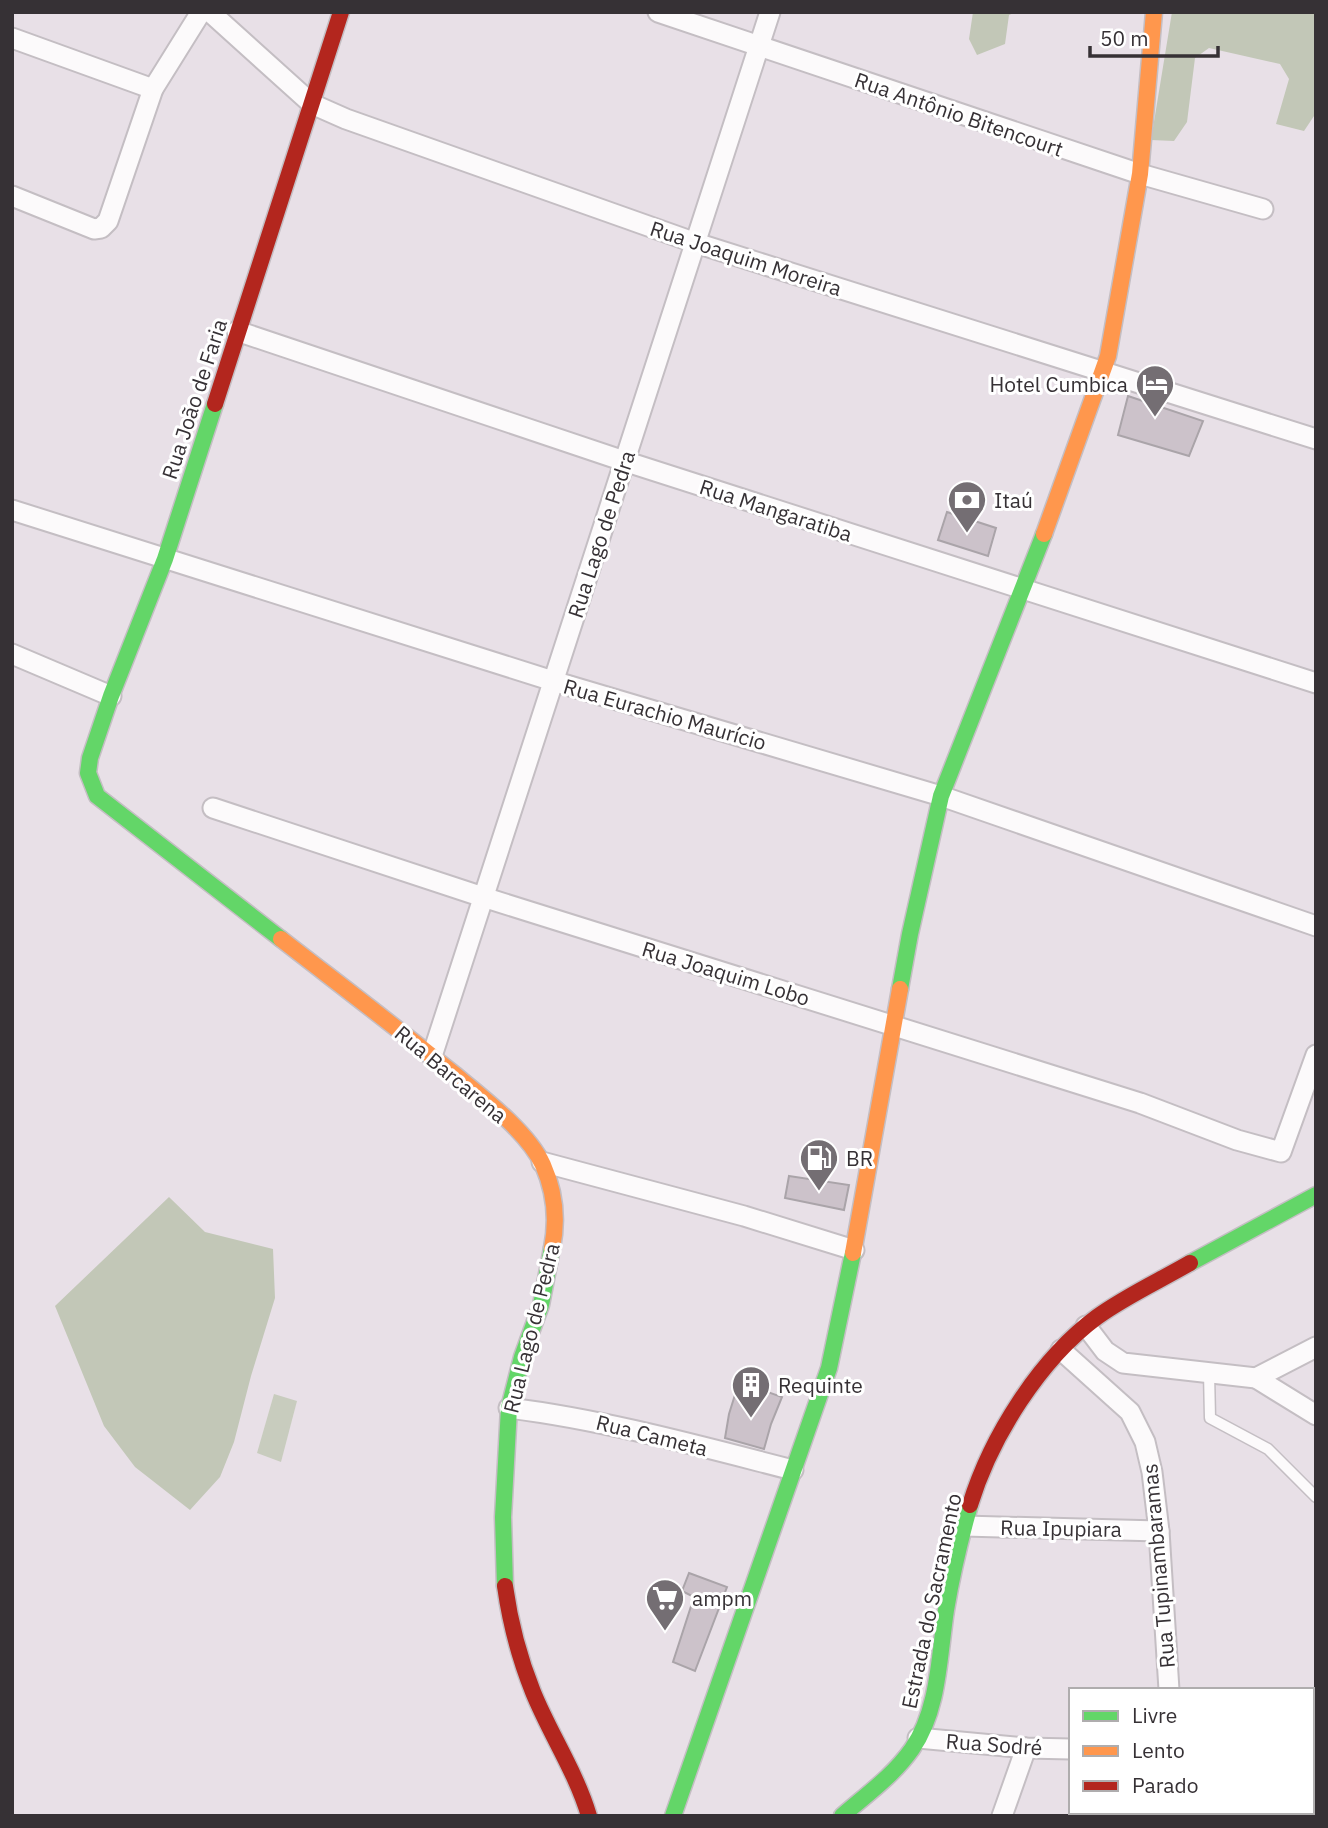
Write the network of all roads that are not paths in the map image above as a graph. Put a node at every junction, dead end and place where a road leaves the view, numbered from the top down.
1 (201, 12) edge
2 (210, 12) edge
3 (341, 12) edge
4 (658, 12) edge
5 (770, 12) edge
6 (1154, 12) edge
7 (12, 38) edge
8 (759, 47) junction
9 (153, 89) junction
10 (312, 104) junction
11 (1140, 174) junction
12 (12, 197) edge
13 (1263, 209) dead end
14 (696, 243) junction
15 (237, 331) junction
16 (1103, 373) junction
17 (1316, 439) edge
18 (624, 461) junction
19 (12, 510) edge
20 (165, 559) junction
21 (1023, 590) junction
22 (12, 654) edge
23 (553, 681) junction
24 (1316, 683) edge
25 (111, 696) junction
26 (97, 796) joint
27 (941, 796) junction
28 (214, 807) dead end
29 (483, 897) junction
30 (1316, 926) edge
31 (894, 1025) junction
32 (1316, 1055) edge
33 (432, 1056) junction
34 (542, 1162) junction
35 (1316, 1195) edge
36 (854, 1250) junction
37 (1086, 1326) junction
38 (1316, 1347) edge
39 (1061, 1350) junction
40 (1133, 1366) junction
41 (1209, 1373) junction
42 (1256, 1378) junction
43 (1116, 1399) junction
44 (509, 1408) junction
45 (1316, 1415) edge
46 (793, 1470) junction
47 (1316, 1497) edge
48 (964, 1526) junction
49 (1158, 1531) junction
50 (1169, 1688) edge
51 (918, 1738) junction
52 (1026, 1748) junction
53 (1069, 1749) edge
54 (589, 1816) edge
55 (673, 1816) edge
56 (842, 1816) edge
57 (1002, 1816) edge

1 - 9 street
2 - 10 street, Rua Joaquim Moreira
3 - 10 street, Rua João de Faria
4 - 8 street, Rua Antônio Bitencourt
5 - 8 street, Rua Lago de Pedra
6 - 11 street
7 - 9 street
8 - 11 street, Rua Antônio Bitencourt
8 - 14 street, Rua Lago de Pedra
9 - 12 street
10 - 14 street, Rua Joaquim Moreira
10 - 15 street, Rua João de Faria
11 - 13 street, Rua Antônio Bitencourt
11 - 16 street
14 - 16 street, Rua Joaquim Moreira
14 - 18 street, Rua Lago de Pedra
15 - 18 street, Rua Mangaratiba
15 - 20 street, Rua João de Faria
16 - 17 street, Rua Joaquim Moreira
16 - 21 street
18 - 21 street, Rua Mangaratiba
18 - 23 street, Rua Lago de Pedra
19 - 20 street, Rua Eurachio Maurício
20 - 23 street, Rua Eurachio Maurício
20 - 25 street, Rua João de Faria
21 - 24 street, Rua Mangaratiba
21 - 27 street
22 - 25 street
23 - 27 street, Rua Eurachio Maurício
23 - 29 street, Rua Lago de Pedra
25 - 26 street, Rua João de Faria
26 - 33 street, Rua Barcarena
27 - 30 street, Rua Eurachio Maurício
27 - 31 street
28 - 29 street, Rua Joaquim Lobo
29 - 31 street, Rua Joaquim Lobo
29 - 33 street, Rua Lago de Pedra
31 - 32 street, Rua Joaquim Lobo
31 - 36 street
33 - 34 street, Rua Barcarena
34 - 36 street
34 - 44 street, Rua Lago de Pedra
35 - 37 street, Estrada do Sacramento
36 - 46 street
37 - 39 street, Estrada do Sacramento
37 - 40 street
38 - 42 street
39 - 43 street, Rua Tupinambaramas
39 - 48 street, Estrada do Sacramento
40 - 41 street
40 - 43 street
41 - 42 street
41 - 47 lane
42 - 45 street
43 - 49 street, Rua Tupinambaramas
44 - 46 street, Rua Cameta
44 - 54 street, Rua Lago de Pedra
46 - 55 street
48 - 49 street, Rua Ipupiara
48 - 51 street, Estrada do Sacramento
49 - 50 street, Rua Tupinambaramas
51 - 52 street, Rua Sodré
51 - 56 street, Estrada do Sacramento
52 - 53 street, Rua Sodré
52 - 57 street

